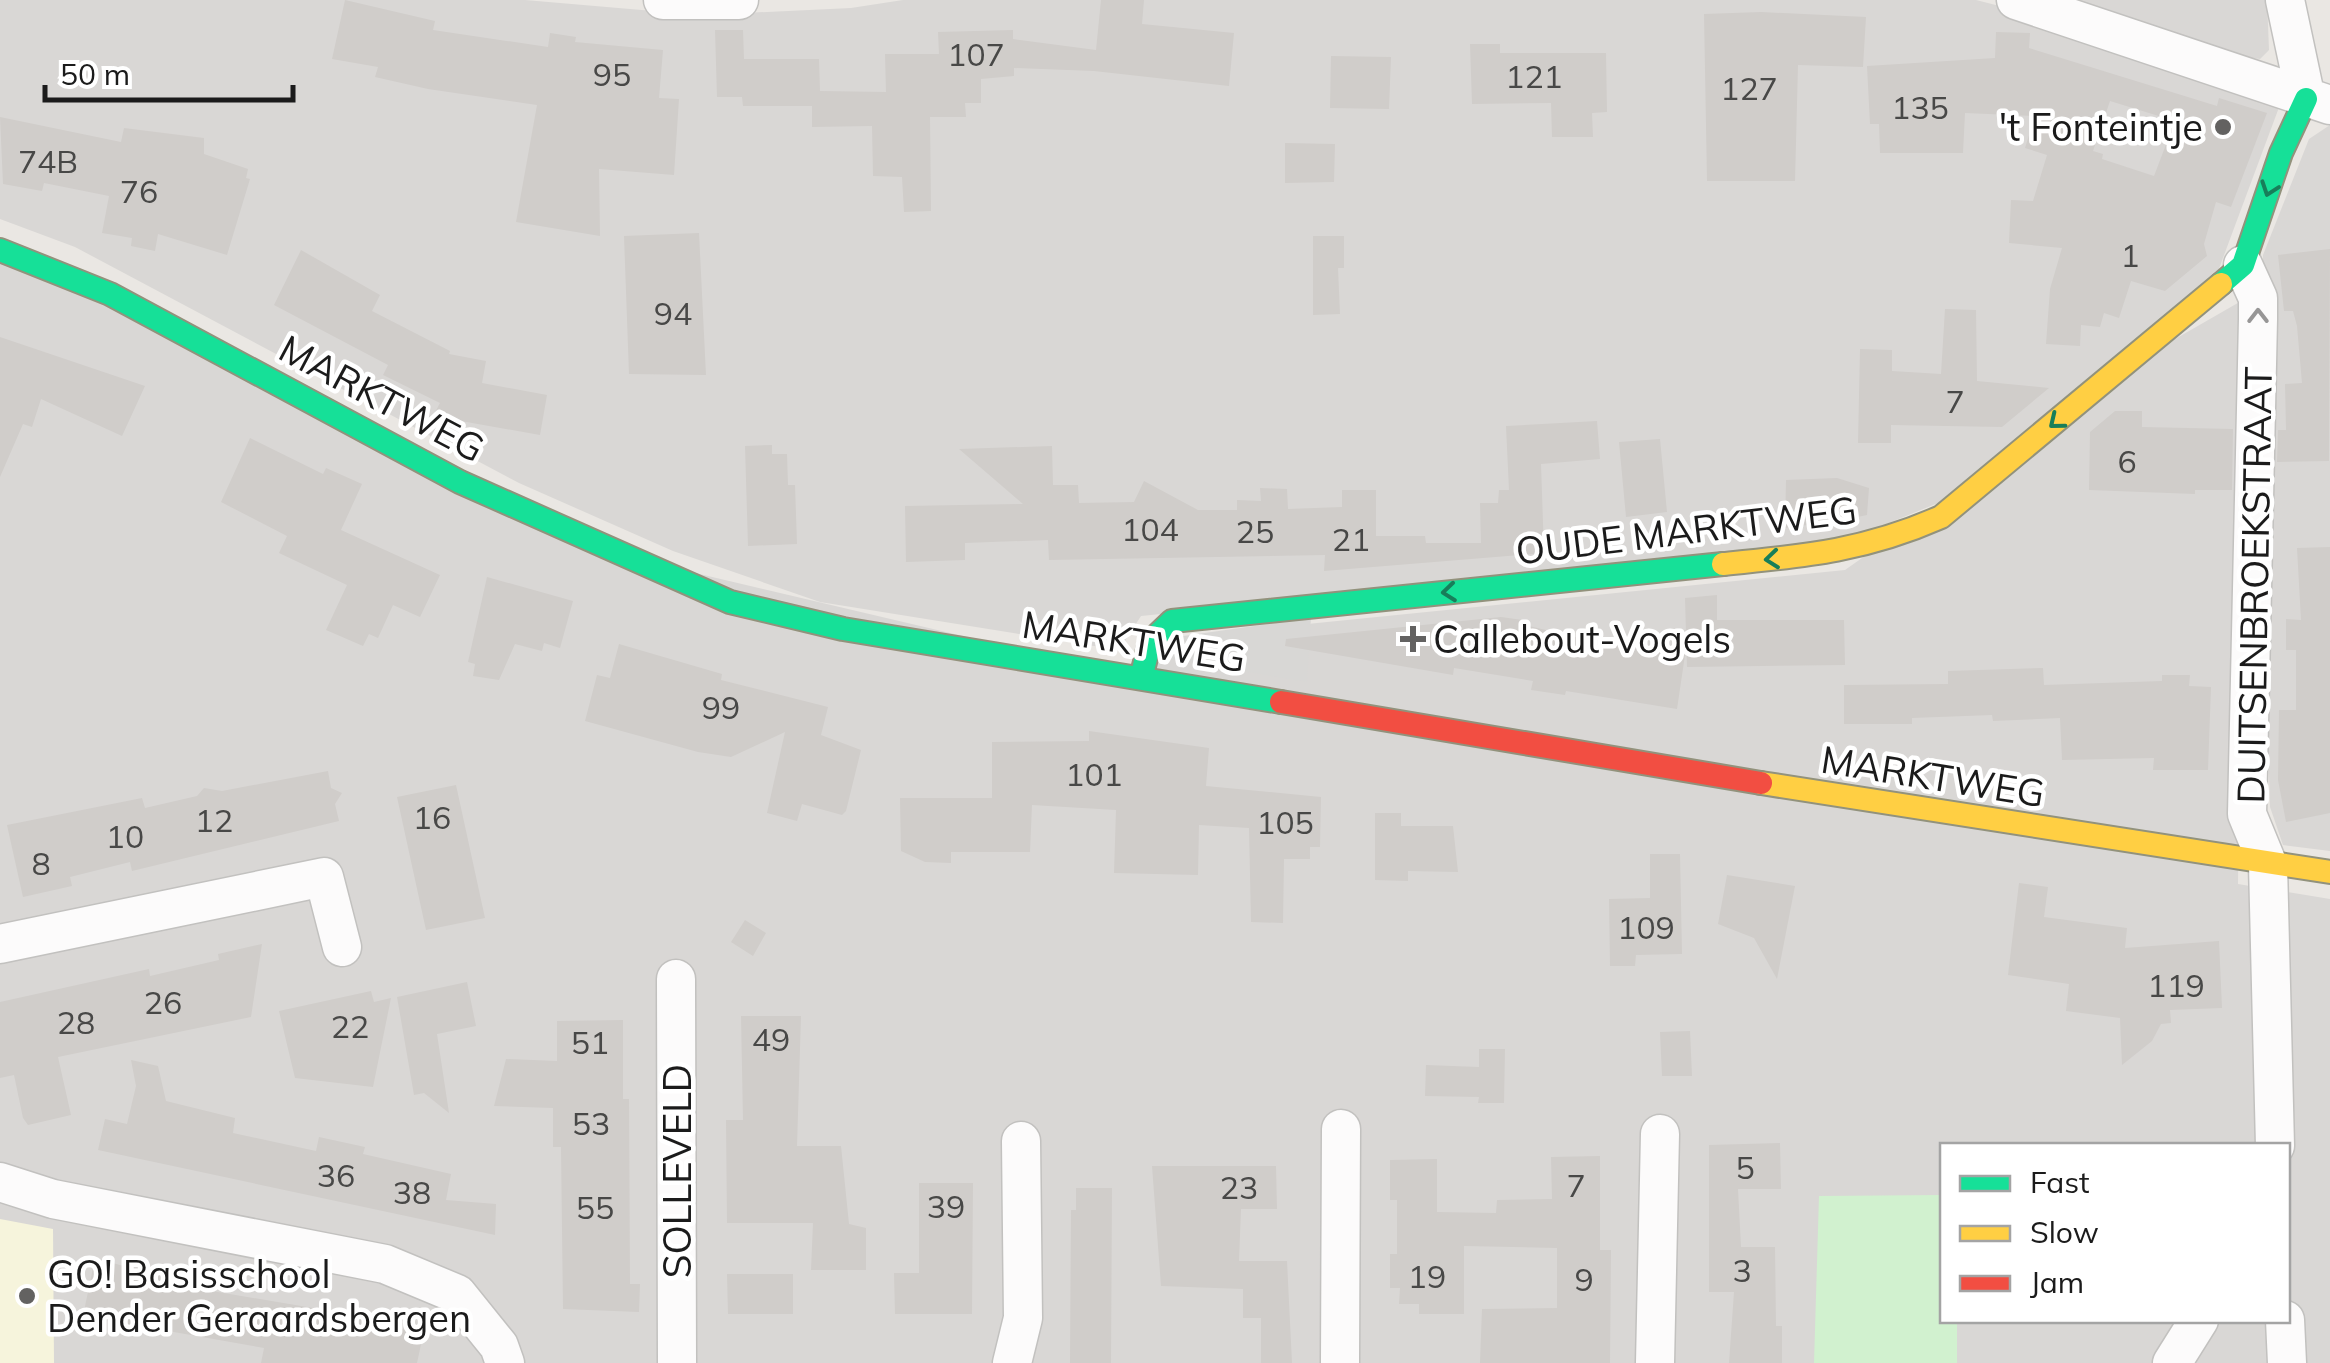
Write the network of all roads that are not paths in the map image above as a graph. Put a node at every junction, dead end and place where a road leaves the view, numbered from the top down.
1 (662, 0) edge
2 (740, 0) edge
3 (2016, 0) edge
4 (2285, 0) edge
5 (2318, 102) edge
6 (0, 250) edge
7 (2244, 265) junction
8 (1141, 678) junction
9 (2268, 865) junction
10 (2330, 872) edge
11 (0, 944) edge
12 (342, 947) dead end
13 (676, 979) dead end
14 (1340, 1129) dead end
15 (1660, 1134) dead end
16 (1021, 1141) dead end
17 (2275, 1143) edge
18 (0, 1182) edge
19 (2197, 1323) edge
20 (2285, 1323) edge
21 (505, 1363) edge
22 (677, 1363) edge
23 (1012, 1363) edge
24 (1340, 1363) edge
25 (1655, 1363) edge
26 (2172, 1363) edge
27 (2287, 1363) edge

1 - 2 street
3 - 5 street
4 - 5 street
5 -> 7 street
6 - 8 street, MARKTWEG
7 -> 8 street, OUDE MARKTWEG
9 -> 7 street, DUITSENBROEKSTRAAT
8 - 9 street, MARKTWEG
9 - 10 street, MARKTWEG
9 - 17 street, DUITSENBROEKSTRAAT
11 - 12 street
13 - 22 street, SOLLEVELD
14 - 24 street
15 - 25 street
16 - 23 street
18 - 21 street
19 - 26 street
20 - 27 street

